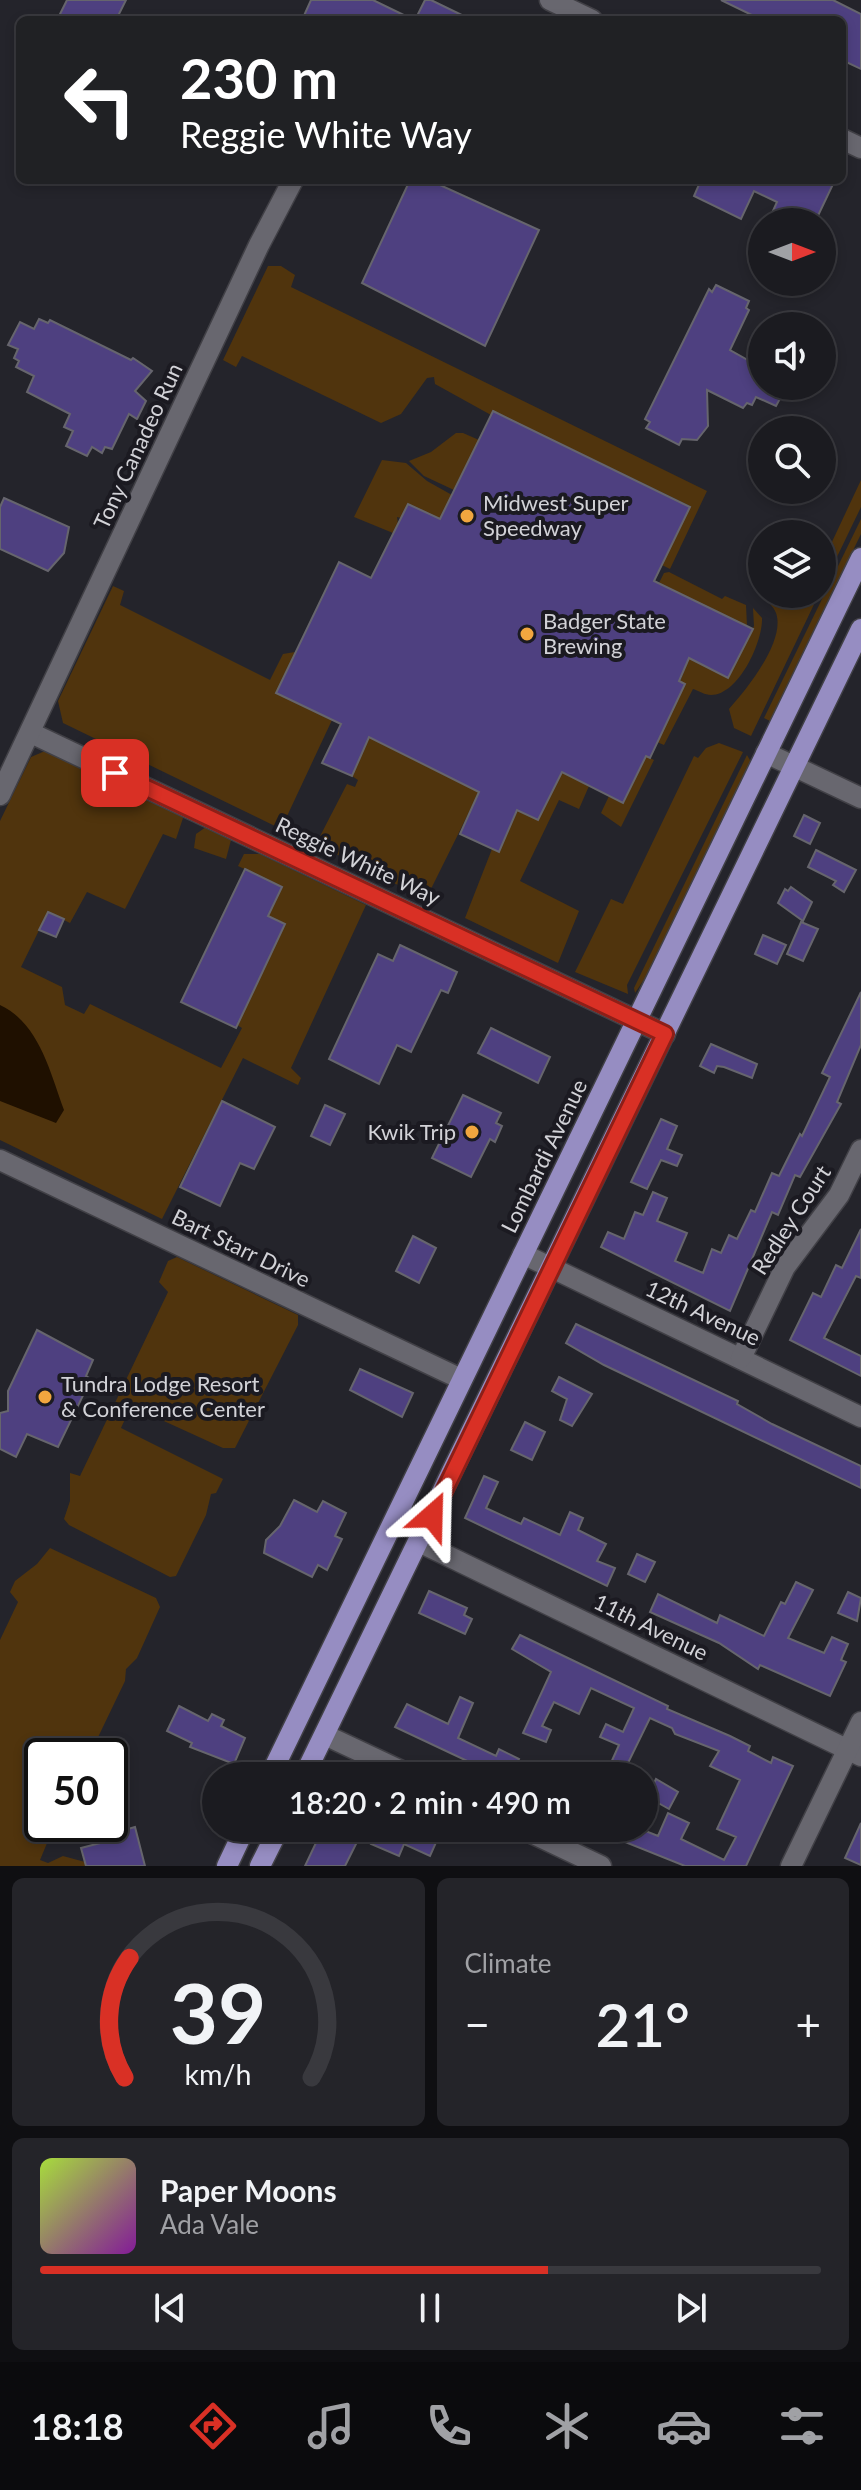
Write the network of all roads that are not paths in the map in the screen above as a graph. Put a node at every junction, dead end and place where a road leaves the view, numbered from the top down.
1 (554, 8) edge
2 (579, 16) edge
3 (291, 184) edge
4 (861, 558) edge
5 (861, 629) edge
6 (31, 733) junction
7 (766, 753) junction
8 (794, 766) junction
9 (0, 795) edge
10 (861, 798) edge
11 (637, 1020) junction
12 (665, 1034) junction
13 (861, 1150) edge
14 (0, 1160) edge
15 (523, 1254) junction
16 (551, 1268) junction
17 (741, 1358) junction
18 (461, 1379) junction
19 (861, 1417) edge
20 (469, 1438) junction
21 (419, 1542) junction
22 (861, 1722) edge
23 (325, 1735) junction
24 (854, 1753) edge
25 (277, 1762) edge
26 (311, 1762) edge
27 (382, 1762) edge
28 (238, 1842) edge
29 (272, 1842) edge
30 (550, 1842) edge
31 (227, 1866) edge
32 (260, 1866) edge
33 (601, 1866) edge
34 (791, 1866) edge

1 - 2 street
3 - 6 street, Tony Canadeo Run
4 - 7 main road, Lombardi Avenue
5 - 8 main road
6 - 9 street, Tony Canadeo Run
6 - 11 street, Reggie White Way
7 - 8 street
7 - 11 main road, Lombardi Avenue
8 - 10 street
8 - 12 main road
11 - 12 street, Reggie White Way
11 - 15 main road, Lombardi Avenue
12 - 16 main road
13 - 17 street, Redley Court
14 - 18 street, Bart Starr Drive
15 - 16 street, 12th Avenue
15 - 18 main road, Lombardi Avenue
16 - 17 street, 12th Avenue
16 - 20 main road
17 - 19 street, 12th Avenue
18 - 20 main road
18 - 25 main road, Lombardi Avenue
20 - 21 main road
21 - 23 main road
21 - 24 street, 11th Avenue
22 - 24 street
23 - 26 main road
23 - 27 street
24 - 34 street
28 - 31 main road
29 - 32 main road
30 - 33 street

